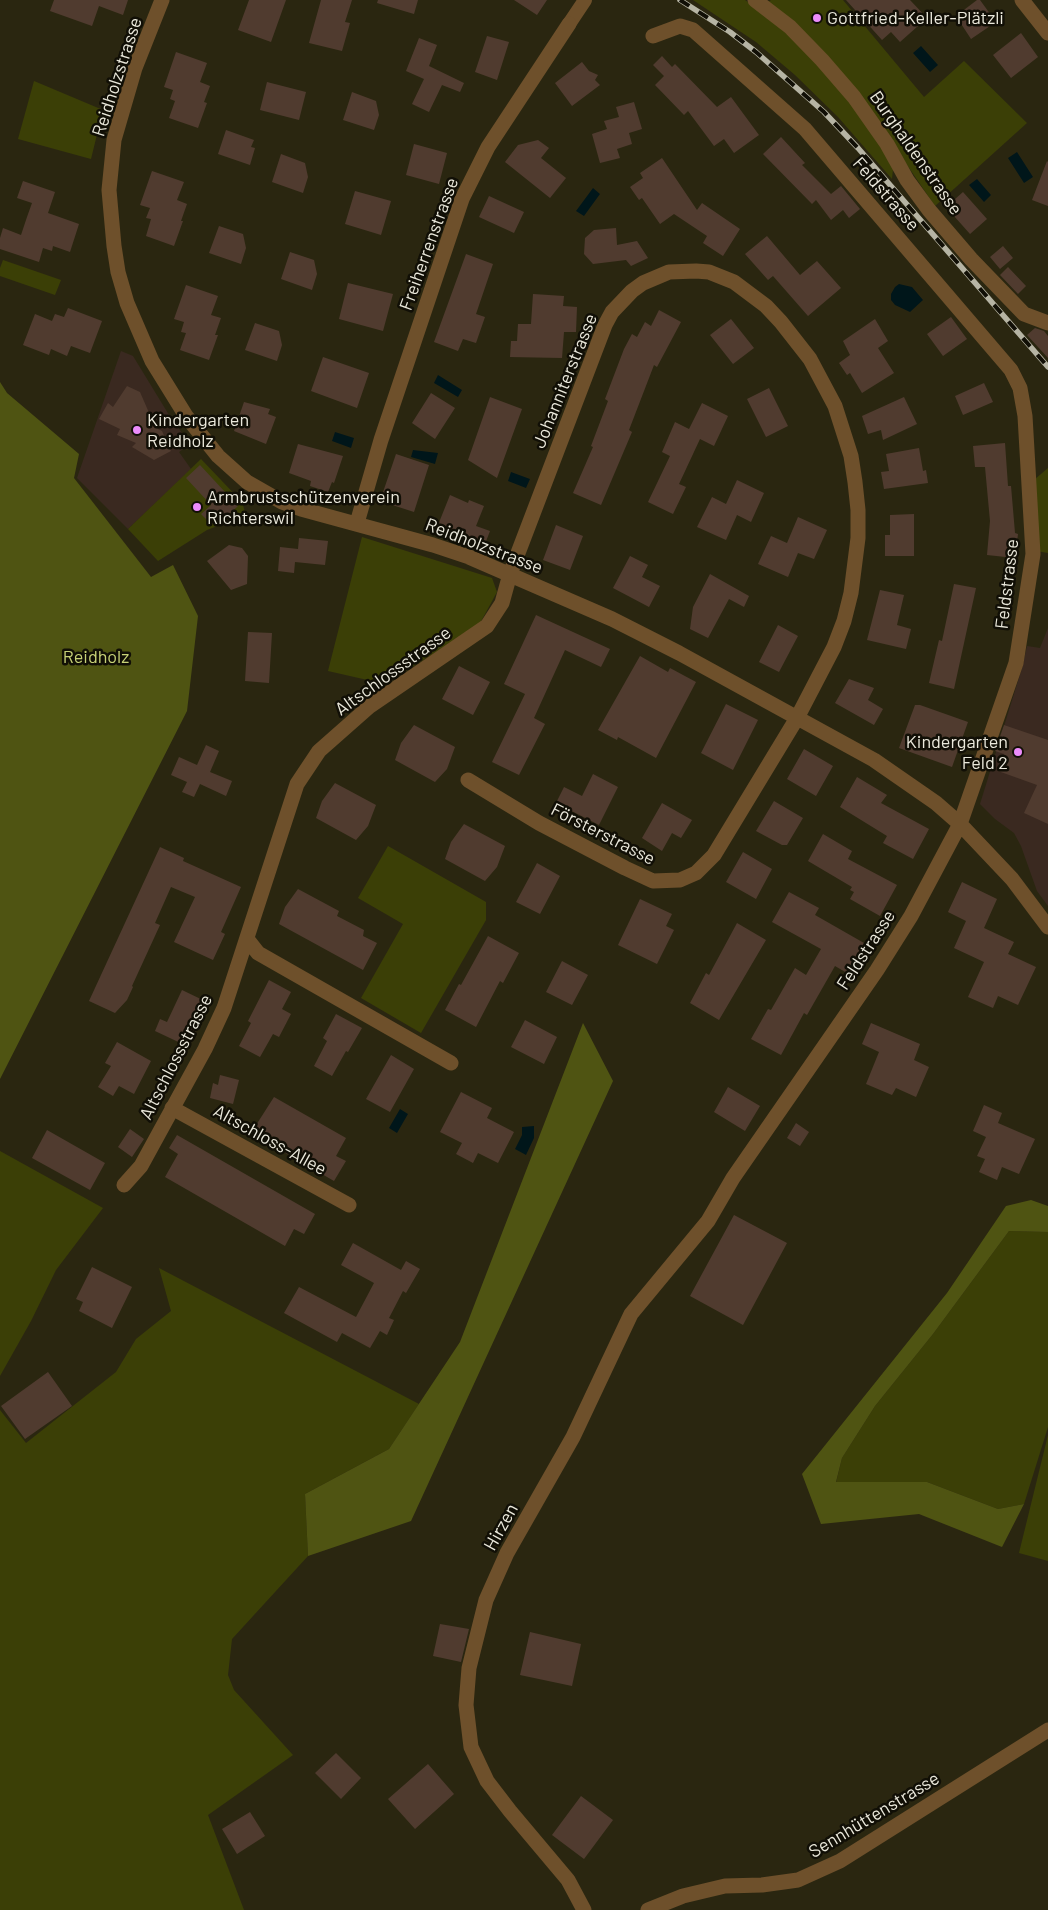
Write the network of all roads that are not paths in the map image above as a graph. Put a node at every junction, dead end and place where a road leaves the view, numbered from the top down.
1 (162, 0) edge
2 (585, 0) edge
3 (755, 0) edge
4 (1022, 0) edge
5 (569, 24) joint
6 (1048, 33) edge
7 (653, 36) dead end
8 (1048, 323) edge
9 (357, 523) junction
10 (510, 574) junction
11 (797, 718) junction
12 (468, 780) dead end
13 (960, 824) junction
14 (1048, 927) edge
15 (247, 939) junction
16 (451, 1063) dead end
17 (172, 1108) junction
18 (733, 1178) joint
19 (124, 1185) dead end
20 (349, 1206) dead end
21 (1048, 1730) edge
22 (584, 1910) edge
23 (648, 1910) edge

1 - 9 street, Reidholzstrasse
2 - 5 street, Freiherrenstrasse
3 - 8 street, Burghaldenstrasse
4 - 6 street
5 - 9 street, Freiherrenstrasse
7 - 13 street, Feldstrasse
9 - 10 street, Reidholzstrasse
10 - 11 street, Reidholzstrasse
10 - 11 street, Johanniterstrasse
10 - 15 street, Altschlossstrasse
11 - 12 street, Försterstrasse
11 - 13 street, Reidholzstrasse
13 - 14 street, Reidholzstrasse
13 - 18 street, Feldstrasse
15 - 16 street
15 - 17 street, Altschlossstrasse
17 - 19 street, Altschlossstrasse
17 - 20 street, Altschloss-Allee
18 - 22 street, Hirzen
21 - 23 street, Sennhüttenstrasse

